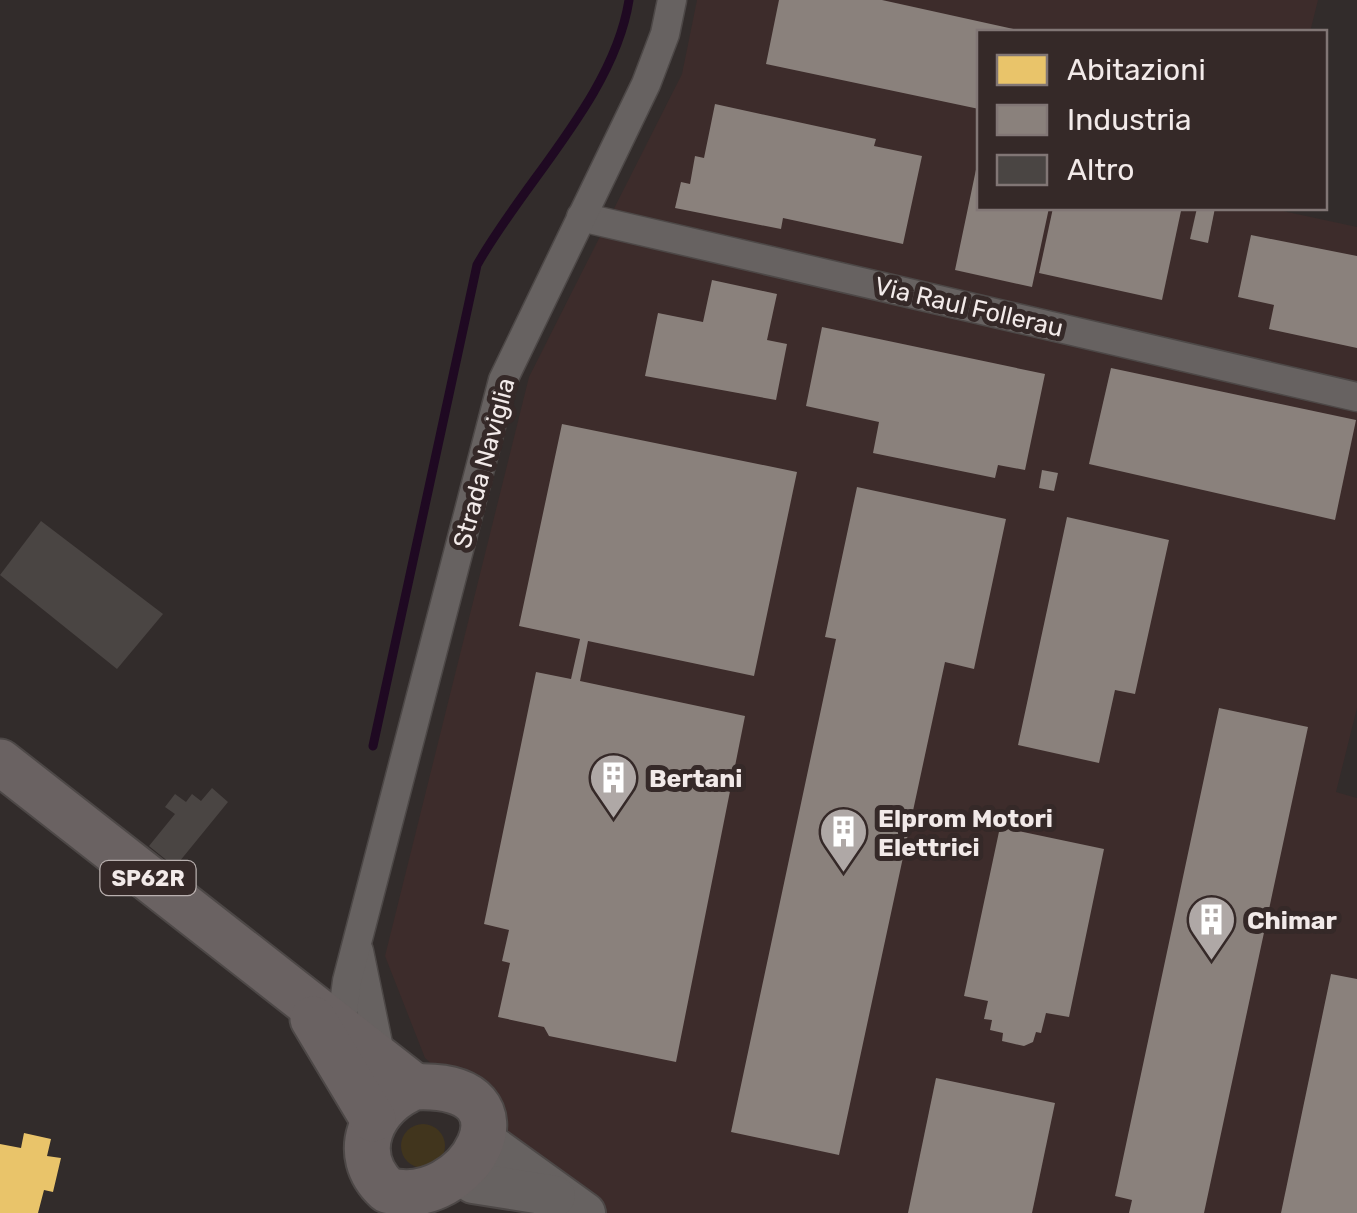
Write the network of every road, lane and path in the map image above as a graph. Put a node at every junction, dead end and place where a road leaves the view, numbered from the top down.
1 (672, 0) edge
2 (581, 218) junction
3 (1357, 398) edge
4 (0, 762) edge
5 (359, 949) junction
6 (296, 993) junction
7 (341, 1026) junction
8 (380, 1058) junction
9 (415, 1088) junction
10 (371, 1116) junction
11 (457, 1185) edge
12 (378, 1196) edge
13 (574, 1205) edge

1 - 2 street, Strada Naviglia
2 - 3 street, Via Raul Follerau
2 - 5 street, Strada Naviglia
4 - 6 main road, SP62R
5 - 7 street, Strada Naviglia
5 - 8 street, Strada Naviglia
6 - 7 main road
6 - 10 main road
7 - 8 main road
7 - 10 street, Strada Naviglia
8 - 9 main road
9 - 10 main road
9 - 11 main road
10 - 12 main road
11 - 12 main road
11 - 13 main road

